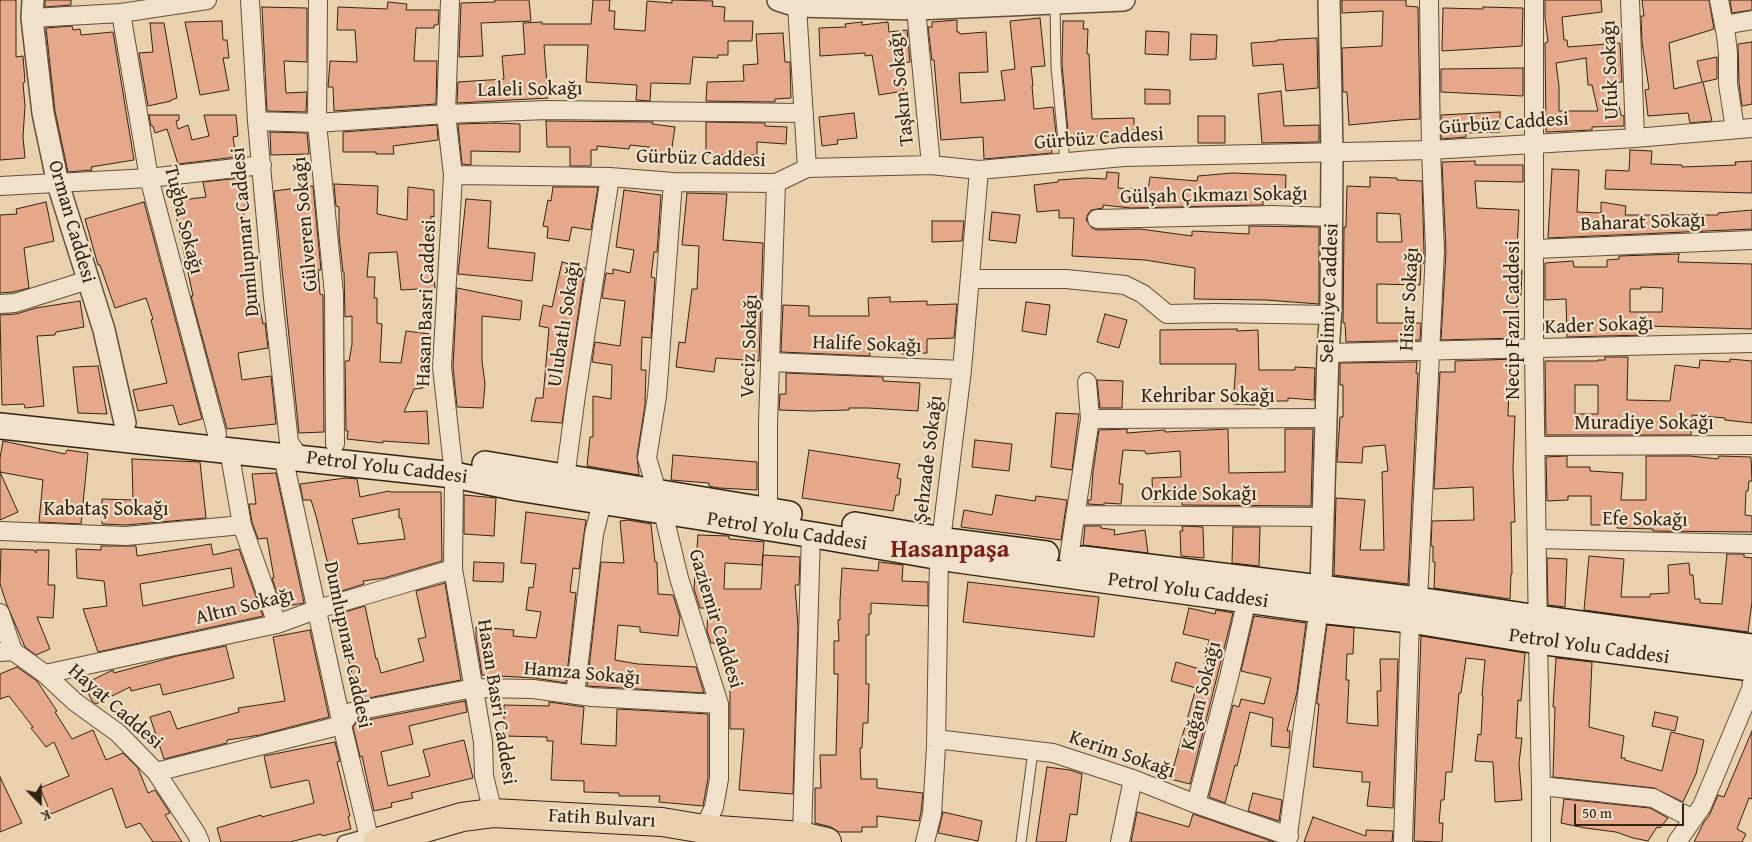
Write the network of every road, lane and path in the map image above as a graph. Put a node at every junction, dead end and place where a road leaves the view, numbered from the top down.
1 (207, 0) edge
2 (250, 0) edge
3 (318, 0) edge
4 (450, 0) edge
5 (1124, 0) edge
6 (1330, 0) edge
7 (1430, 0) edge
8 (1534, 0) edge
9 (1630, 0) edge
10 (1719, 0) edge
11 (788, 3) edge
12 (1055, 3) junction
13 (32, 9) edge
14 (916, 9) junction
15 (121, 13) junction
16 (1752, 20) edge
17 (1724, 25) junction
18 (804, 113) junction
19 (446, 114) junction
20 (258, 121) junction
21 (317, 123) junction
22 (1744, 128) edge
23 (1635, 138) junction
24 (1534, 144) junction
25 (1430, 150) junction
26 (1332, 152) junction
27 (1065, 162) junction
28 (262, 165) junction
29 (931, 166) junction
30 (807, 168) junction
31 (979, 170) junction
32 (453, 175) junction
33 (610, 177) junction
34 (150, 178) junction
35 (673, 182) junction
36 (776, 183) junction
37 (58, 184) junction
38 (0, 186) edge
39 (1332, 217) junction
40 (1097, 219) dead end
41 (1752, 240) edge
42 (1535, 249) junction
43 (970, 279) junction
44 (88, 280) junction
45 (0, 304) edge
46 (1331, 315) junction
47 (1752, 344) edge
48 (1534, 349) junction
49 (1429, 352) junction
50 (1328, 353) junction
51 (771, 362) junction
52 (962, 370) junction
53 (1087, 382) dead end
54 (0, 410) edge
55 (1326, 418) junction
56 (1090, 419) junction
57 (0, 426) edge
58 (127, 432) junction
59 (223, 442) junction
60 (334, 444) junction
61 (1752, 445) edge
62 (1537, 446) junction
63 (290, 452) junction
64 (453, 466) junction
65 (565, 478) junction
66 (602, 502) junction
67 (660, 503) junction
68 (768, 510) junction
69 (1076, 515) junction
70 (1323, 517) junction
71 (242, 525) junction
72 (0, 531) edge
73 (811, 535) junction
74 (1537, 539) junction
75 (1752, 544) edge
76 (940, 548) junction
77 (1069, 557) junction
78 (453, 569) junction
79 (1320, 598) junction
80 (1247, 599) junction
81 (318, 609) junction
82 (1414, 610) junction
83 (0, 613) edge
84 (277, 624) junction
85 (1538, 629) junction
86 (1752, 647) edge
87 (6, 652) edge
88 (1752, 668) edge
89 (45, 674) junction
90 (1752, 682) edge
91 (474, 688) junction
92 (575, 695) junction
93 (719, 704) junction
94 (342, 725) junction
95 (936, 739) junction
96 (1033, 751) junction
97 (156, 772) junction
98 (1133, 779) junction
99 (1541, 786) junction
100 (1196, 804) junction
101 (493, 813) junction
102 (462, 817) junction
103 (1693, 819) junction
104 (711, 834) edge
105 (815, 839) edge
106 (1288, 839) edge
107 (372, 840) edge
108 (200, 842) edge
109 (344, 842) edge
110 (447, 842) edge
111 (925, 842) edge
112 (1021, 842) edge
113 (1120, 842) edge
114 (1403, 842) edge
115 (1541, 842) edge
116 (1677, 842) edge

1 - 15 street
2 - 20 street, Dumlupınar Caddesi
3 - 21 street, Gülveren Sokağı
4 - 19 street, Hasan Basri Caddesi
5 - 12 street
6 - 26 street, Selimiye Caddesi
7 - 25 street, Hisar Sokağı
8 - 24 street, Necip Fazıl Caddesi
9 - 23 street, Ufuk Sokağı
10 - 17 street
11 - 14 street
11 - 18 street
12 - 14 street
12 - 27 lane
13 - 15 street
13 - 37 street, Orman Caddesi
14 - 29 street, Taşkın Sokağı
15 - 34 street, Tuğba Sokağı
16 - 17 street
17 - 22 street
18 - 19 street, Laleli Sokağı
18 - 30 street
19 - 21 street, Laleli Sokağı
19 - 32 street, Hasan Basri Caddesi
20 - 21 street, Laleli Sokağı
20 - 28 street, Dumlupınar Caddesi
21 - 60 street, Gülveren Sokağı
22 - 23 street, Gürbüz Caddesi
23 - 24 street, Gürbüz Caddesi
24 - 25 street, Gürbüz Caddesi
24 - 42 street, Necip Fazıl Caddesi
25 - 26 street, Gürbüz Caddesi
25 - 49 street, Hisar Sokağı
26 - 27 street, Gürbüz Caddesi
26 - 39 street, Selimiye Caddesi
27 - 31 street, Gürbüz Caddesi
28 - 34 street
28 - 63 street, Dumlupınar Caddesi
29 - 30 street, Gürbüz Caddesi
29 - 31 street, Gürbüz Caddesi
30 - 36 street, Gürbüz Caddesi
31 - 43 street, Şehzade Sokağı
32 - 33 street, Gürbüz Caddesi
32 - 64 street, Hasan Basri Caddesi
33 - 35 street, Gürbüz Caddesi
33 - 65 street, Ulubatlı Sokağı
34 - 37 street
34 - 59 street, Tuğba Sokağı
35 - 36 street, Gürbüz Caddesi
35 - 67 street, Gaziemir Caddesi
36 - 51 street, Veciz Sokağı
37 - 38 street
37 - 44 street, Orman Caddesi
39 - 40 street, Gülşah Çıkmazı Sokağı
39 - 46 street, Selimiye Caddesi
41 - 42 street, Baharat Sokağı
42 - 48 street, Necip Fazıl Caddesi
43 - 46 street
43 - 52 street, Şehzade Sokağı
44 - 45 street
44 - 58 street, Orman Caddesi
46 - 50 street, Selimiye Caddesi
47 - 48 street, Kader Sokağı
48 - 49 street, Kader Sokağı
48 - 62 street, Necip Fazıl Caddesi
49 - 50 street, Kader Sokağı
49 - 82 street, Hisar Sokağı
50 - 55 street, Selimiye Caddesi
51 - 52 street, Halife Sokağı
51 - 68 street, Veciz Sokağı
52 - 76 street, Şehzade Sokağı
53 - 56 street
54 - 58 main road, Petrol Yolu Caddesi
55 - 56 street, Kehribar Sokağı
55 - 70 street, Selimiye Caddesi
56 - 69 street
57 - 58 main road, Petrol Yolu Caddesi
58 - 59 main road, Petrol Yolu Caddesi
59 - 63 main road, Petrol Yolu Caddesi
59 - 71 street, Tuğba Sokağı
60 - 63 main road, Petrol Yolu Caddesi
60 - 64 main road, Petrol Yolu Caddesi
61 - 62 street, Muradiye Sokağı
62 - 74 street, Necip Fazıl Caddesi
63 - 64 main road, Petrol Yolu Caddesi
63 - 81 street, Dumlupınar Caddesi
64 - 65 main road, Petrol Yolu Caddesi
64 - 66 main road, Petrol Yolu Caddesi
64 - 78 street, Hasan Basri Caddesi
65 - 67 main road, Petrol Yolu Caddesi
66 - 67 main road, Petrol Yolu Caddesi
66 - 92 street
67 - 68 main road, Petrol Yolu Caddesi
67 - 73 main road, Petrol Yolu Caddesi
67 - 93 street, Gaziemir Caddesi
68 - 76 main road, Petrol Yolu Caddesi
69 - 70 street, Orkide Sokağı
69 - 77 street
70 - 79 street, Selimiye Caddesi
71 - 72 street, Kabataş Sokağı
71 - 84 street, Tuğba Sokağı
73 - 76 main road, Petrol Yolu Caddesi
73 - 105 street
74 - 75 street, Efe Sokağı
74 - 85 street, Necip Fazıl Caddesi
76 - 77 main road, Petrol Yolu Caddesi
76 - 80 main road, Petrol Yolu Caddesi
76 - 95 street, Şehzade Sokağı
77 - 79 main road, Petrol Yolu Caddesi
78 - 81 street, Altın Sokağı
78 - 91 street, Hasan Basri Caddesi
79 - 80 main road, Petrol Yolu Caddesi
79 - 82 main road, Petrol Yolu Caddesi
79 - 106 street
80 - 100 street, Kağan Sokağı
81 - 84 street, Altın Sokağı
81 - 94 street, Dumlupınar Caddesi
82 - 85 main road, Petrol Yolu Caddesi
82 - 114 street, Hisar Sokağı
83 - 87 street
84 - 89 street, Altın Sokağı
85 - 86 main road, Petrol Yolu Caddesi
85 - 88 main road, Petrol Yolu Caddesi
85 - 99 street, Necip Fazıl Caddesi
87 - 89 street, Hayat Caddesi
89 - 97 street, Hayat Caddesi
90 - 103 street
91 - 92 street, Hamza Sokağı
91 - 94 street, Hamza Sokağı
91 - 101 street, Hasan Basri Caddesi
92 - 93 street, Hamza Sokağı
93 - 104 street, Gaziemir Caddesi
94 - 97 street, Hamza Sokağı
94 - 107 street, Dumlupınar Caddesi
95 - 96 street, Kerim Sokağı
95 - 111 street, Şehzade Sokağı
96 - 98 street, Kerim Sokağı
96 - 112 lane
97 - 108 street, Hayat Caddesi
98 - 100 street, Kerim Sokağı
98 - 113 street
99 - 103 street
99 - 115 street, Necip Fazıl Caddesi
100 - 106 street, Kerim Sokağı
101 - 102 main road, Fatih Bulvarı
101 - 104 main road, Fatih Bulvarı
102 - 107 main road, Fatih Bulvarı
102 - 110 main road
103 - 116 street
104 - 105 main road, Fatih Bulvarı
107 - 109 street

